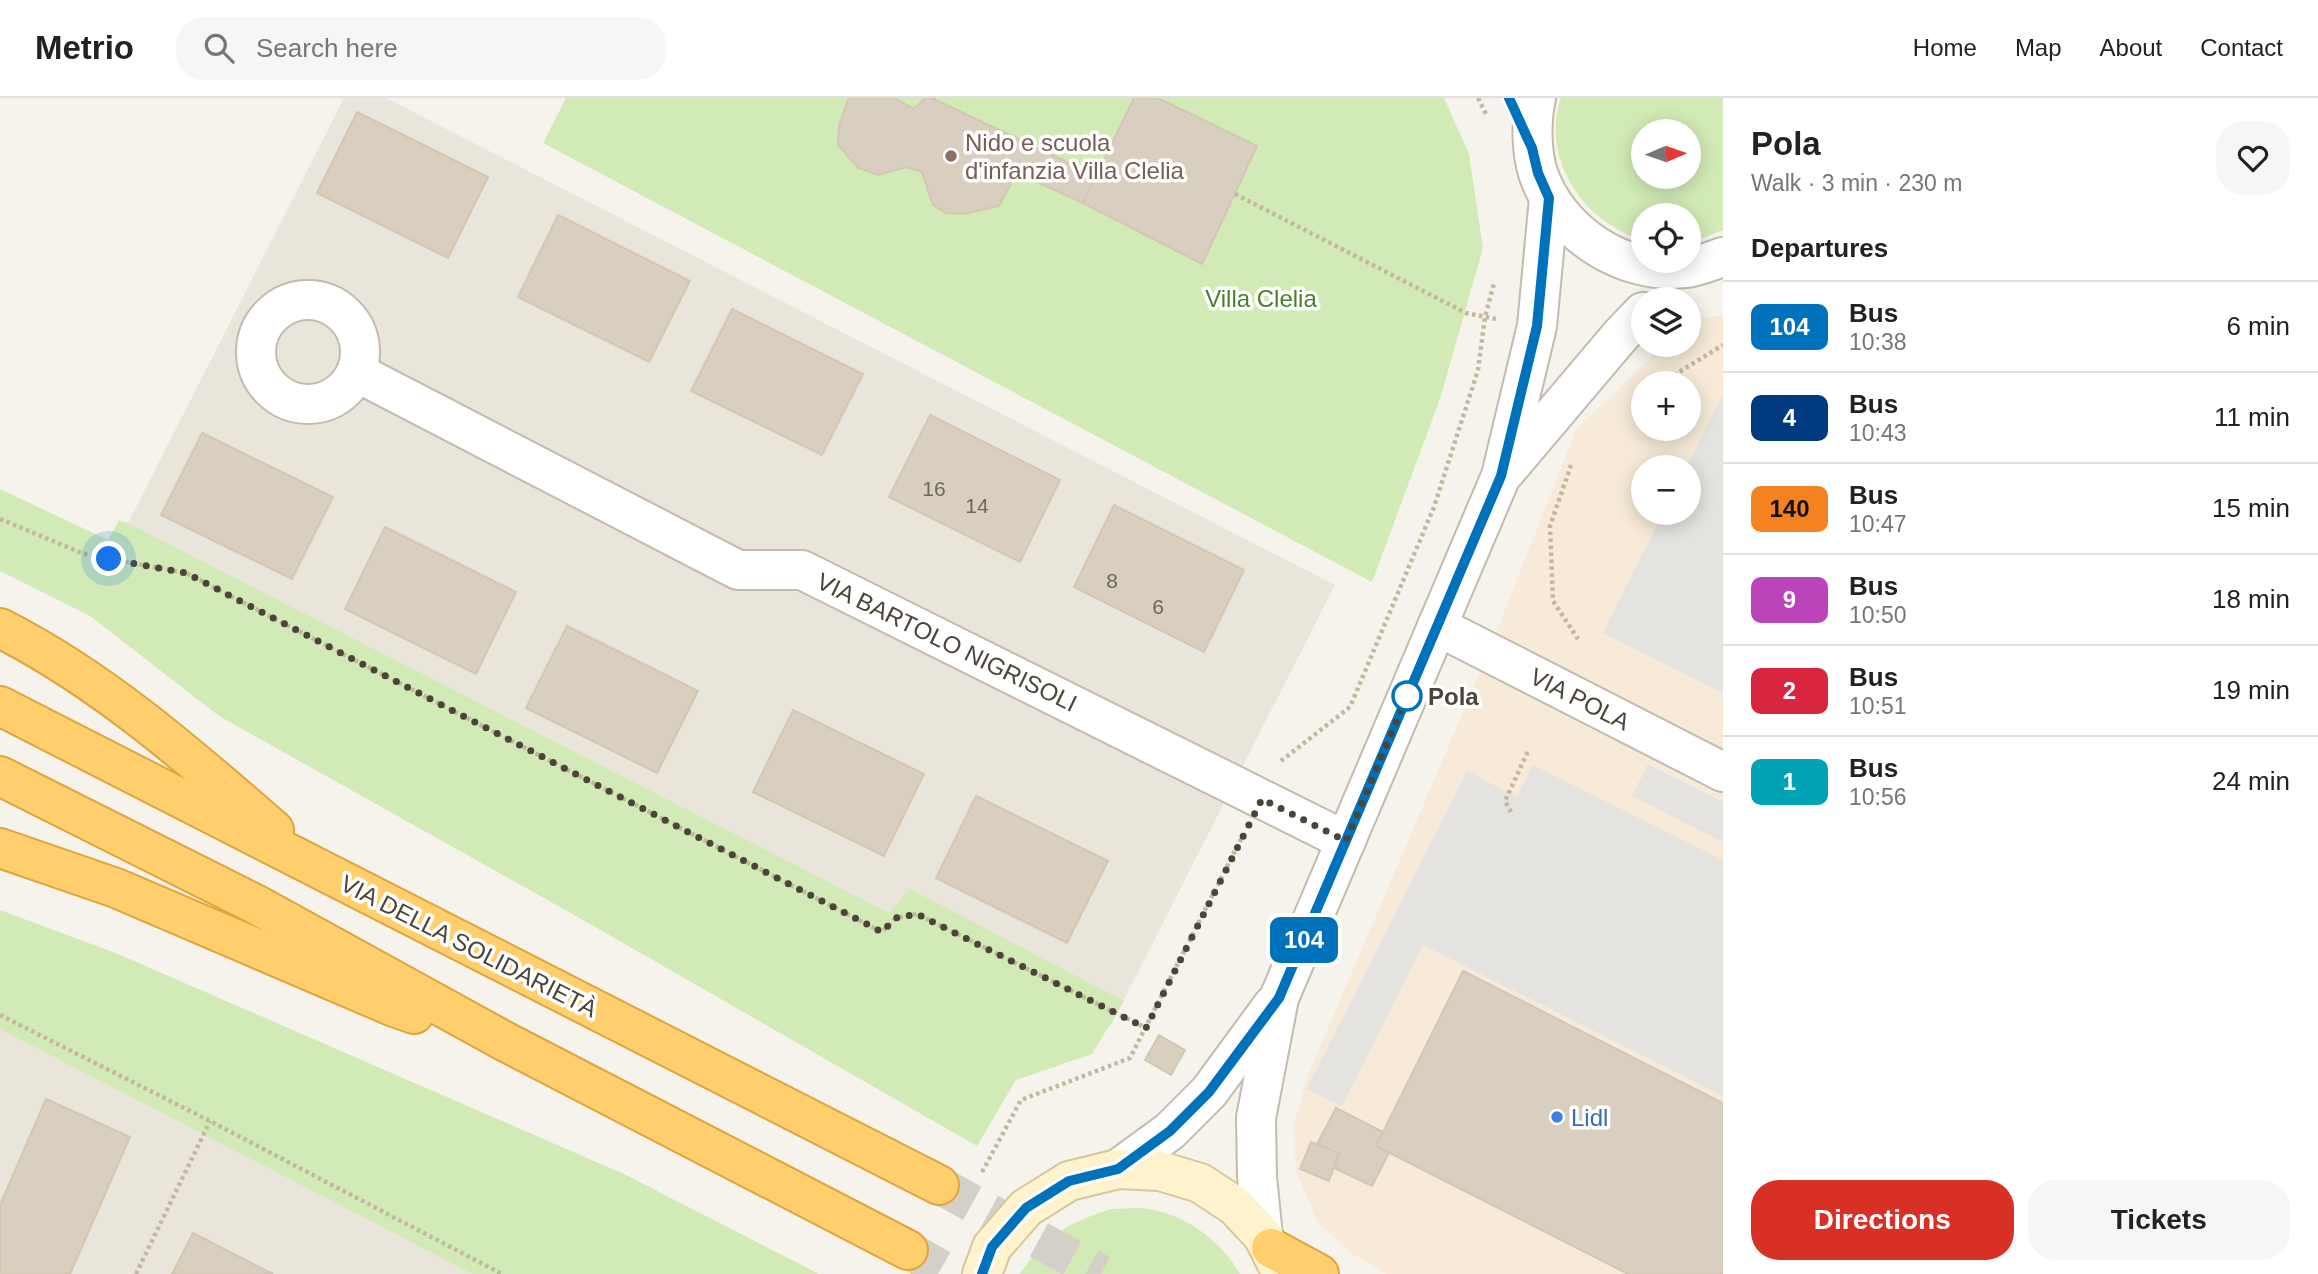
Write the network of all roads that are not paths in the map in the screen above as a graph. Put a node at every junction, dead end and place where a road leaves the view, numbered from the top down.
1 (1536, 98) edge
2 (1499, 110) edge
3 (1532, 148) junction
4 (1549, 198) junction
5 (1723, 257) edge
6 (1631, 262) edge
7 (1701, 264) edge
8 (1681, 273) edge
9 (1668, 287) edge
10 (1631, 325) edge
11 (356, 372) dead end
12 (1501, 476) junction
13 (1437, 626) junction
14 (0, 628) edge
15 (0, 706) edge
16 (1723, 772) edge
17 (0, 776) edge
18 (1346, 841) junction
19 (0, 848) edge
20 (321, 870) junction
21 (1279, 998) junction
22 (506, 1042) junction
23 (1118, 1169) junction
24 (939, 1185) tunnel mouth
25 (908, 1250) tunnel mouth
26 (1272, 1253) edge
27 (982, 1274) edge
28 (1319, 1274) edge

1 - 3 street
2 - 3 street
3 - 4 street
4 - 6 street
4 - 12 street
5 - 7 street
8 - 9 street
10 - 12 street
11 - 18 street, VIA BARTOLO NIGRISOLI
12 - 13 street
13 - 16 street, VIA POLA
13 - 18 street
14 - 20 highway
15 - 20 highway, VIA DELLA SOLIDARIETÀ
17 - 22 highway
18 - 21 street
19 - 22 highway
20 - 24 highway, VIA DELLA SOLIDARIETÀ
21 - 23 street
21 - 26 street
22 - 25 highway
23 - 26 street
23 - 27 street
26 - 28 highway

